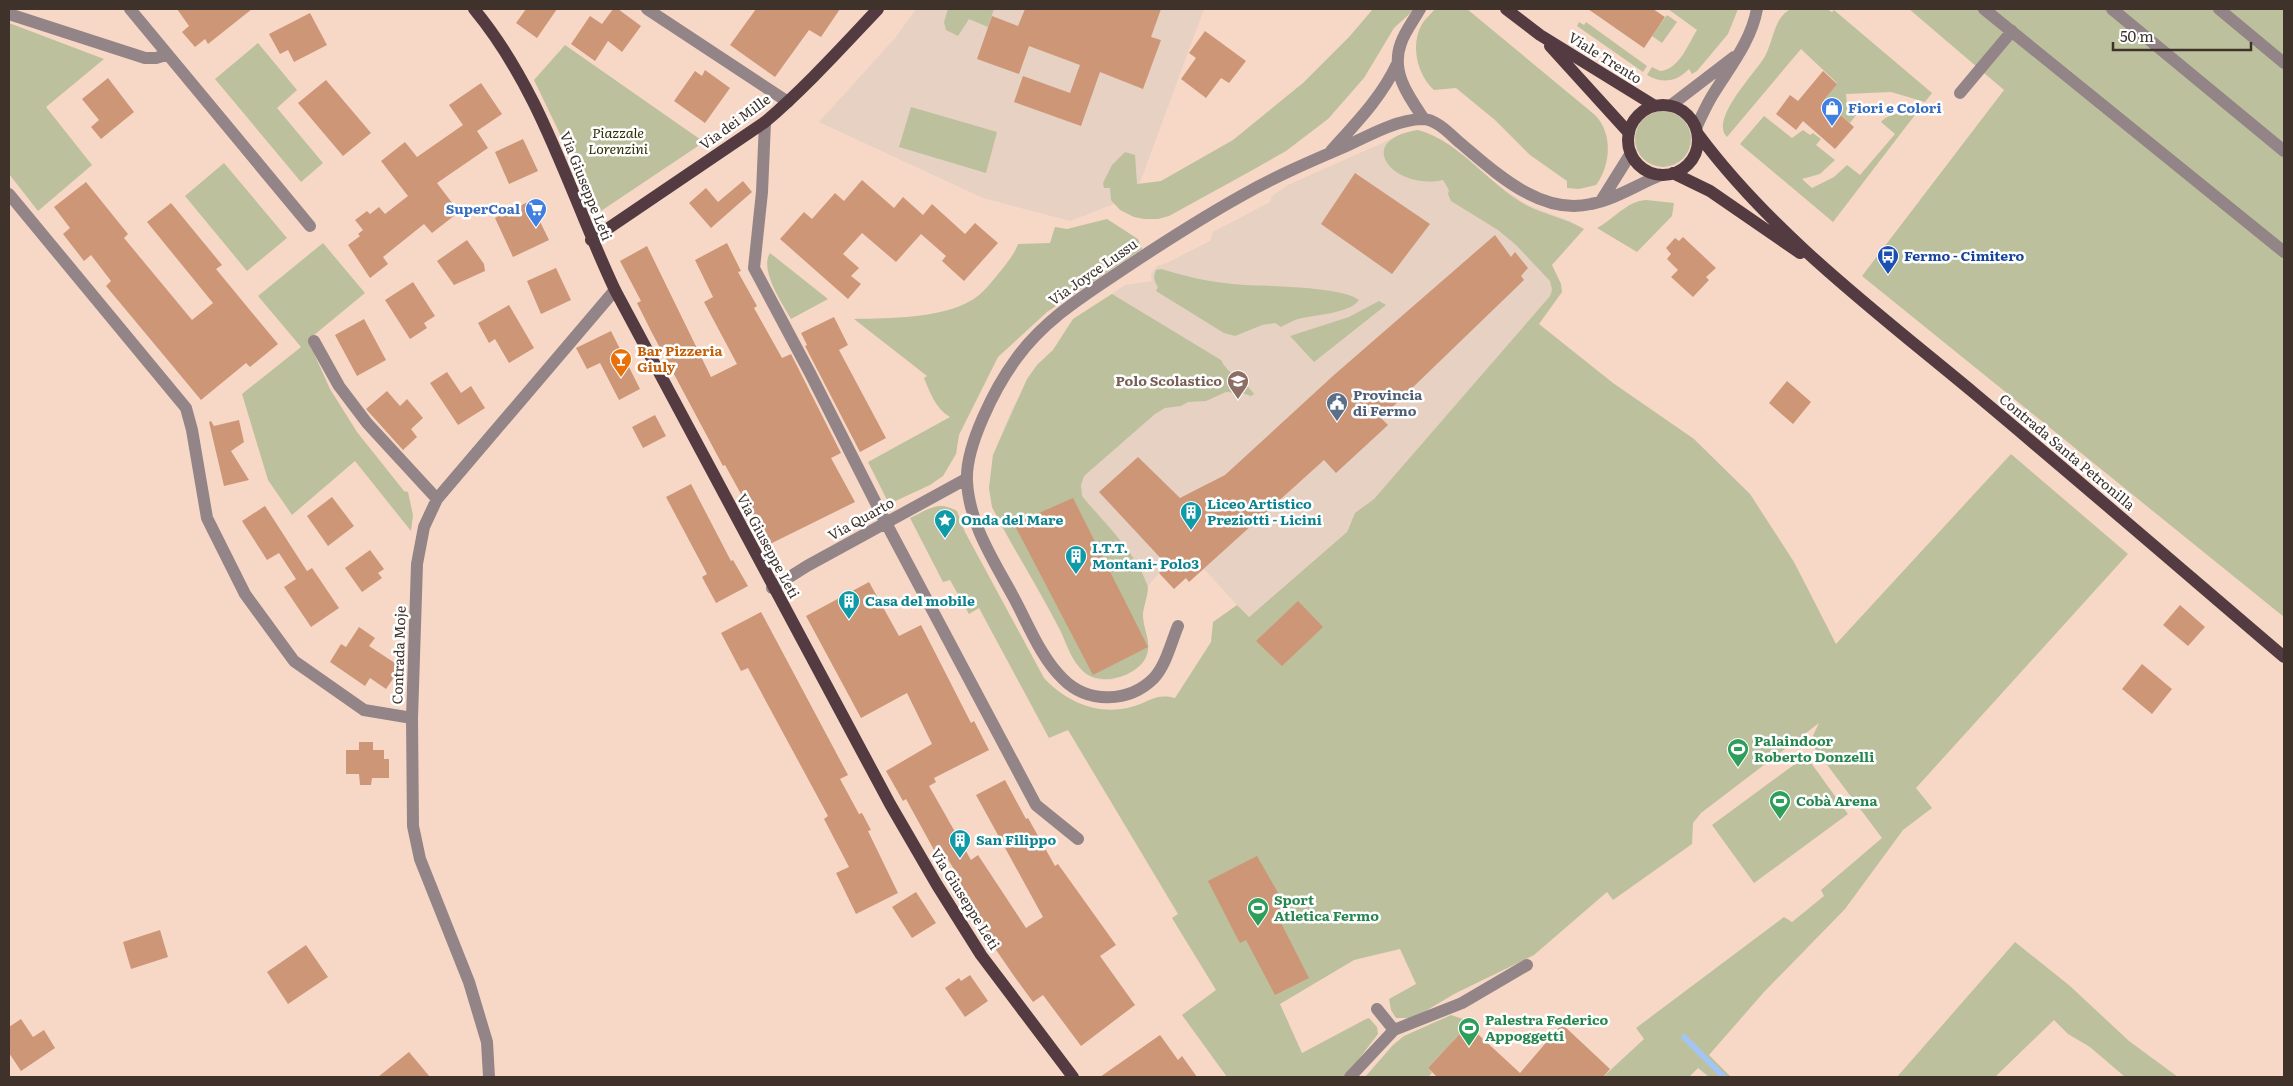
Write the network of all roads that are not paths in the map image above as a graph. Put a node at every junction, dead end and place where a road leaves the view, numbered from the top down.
1 (130, 9) edge
2 (474, 9) edge
3 (647, 9) edge
4 (878, 9) edge
5 (1420, 9) edge
6 (1506, 9) edge
7 (1758, 9) edge
8 (1984, 9) edge
9 (2112, 9) edge
10 (2219, 9) edge
11 (9, 14) edge
12 (2012, 31) junction
13 (1540, 35) junction
14 (1742, 51) junction
15 (166, 55) junction
16 (2284, 63) edge
17 (1397, 64) junction
18 (1960, 93) dead end
19 (788, 102) junction
20 (1655, 106) junction
21 (1670, 106) junction
22 (1424, 119) junction
23 (764, 122) junction
24 (1697, 131) junction
25 (1629, 133) junction
26 (2284, 151) edge
27 (1631, 152) junction
28 (1327, 154) junction
29 (1667, 174) junction
30 (9, 194) edge
31 (1601, 201) junction
32 (310, 226) dead end
33 (591, 240) junction
34 (2284, 252) edge
35 (1828, 272) junction
36 (615, 290) junction
37 (314, 341) dead end
38 (966, 479) junction
39 (438, 499) junction
40 (886, 522) junction
41 (772, 588) junction
42 (1178, 626) dead end
43 (2284, 657) edge
44 (412, 718) junction
45 (1078, 839) dead end
46 (1527, 965) dead end
47 (1377, 1010) dead end
48 (1394, 1030) junction
49 (489, 1077) edge
50 (1073, 1077) edge
51 (1350, 1077) edge

1 - 15 street
2 - 33 main road, Via Giuseppe Leti
3 - 19 street
4 - 19 main road, Via dei Mille
5 - 17 street
6 - 13 main road, Viale Trento
7 - 14 street
8 - 12 street
9 - 26 street
10 - 16 street
11 - 15 street
12 - 18 street
12 - 34 street
13 - 20 main road, Viale Trento
13 - 25 main road, Viale Trento
14 - 21 street
14 - 24 street
15 - 32 street
17 - 22 street
17 - 28 street
19 - 23 main road, Via dei Mille
20 - 21 main road
20 - 25 main road
21 - 24 main road
22 - 28 street, Via Joyce Lussu
22 - 31 street
23 - 33 main road, Via dei Mille
23 - 40 street
24 - 29 main road
24 - 35 main road, Contrada Santa Petronilla
25 - 27 main road
27 - 29 main road
27 - 31 street
28 - 38 street, Via Joyce Lussu
29 - 31 street
29 - 35 main road, Contrada Santa Petronilla
30 - 44 street
33 - 36 main road, Via Giuseppe Leti
35 - 43 main road, Contrada Santa Petronilla
36 - 39 street, Contrada Moje
36 - 41 main road, Via Giuseppe Leti
37 - 39 street
38 - 40 street, Via Quarto
38 - 42 street, Via Joyce Lussu
39 - 44 street, Contrada Moje
40 - 41 street, Via Quarto
40 - 45 street
41 - 50 main road, Via Giuseppe Leti
44 - 49 street, Contrada Moje
46 - 48 street
47 - 48 street
48 - 51 street

